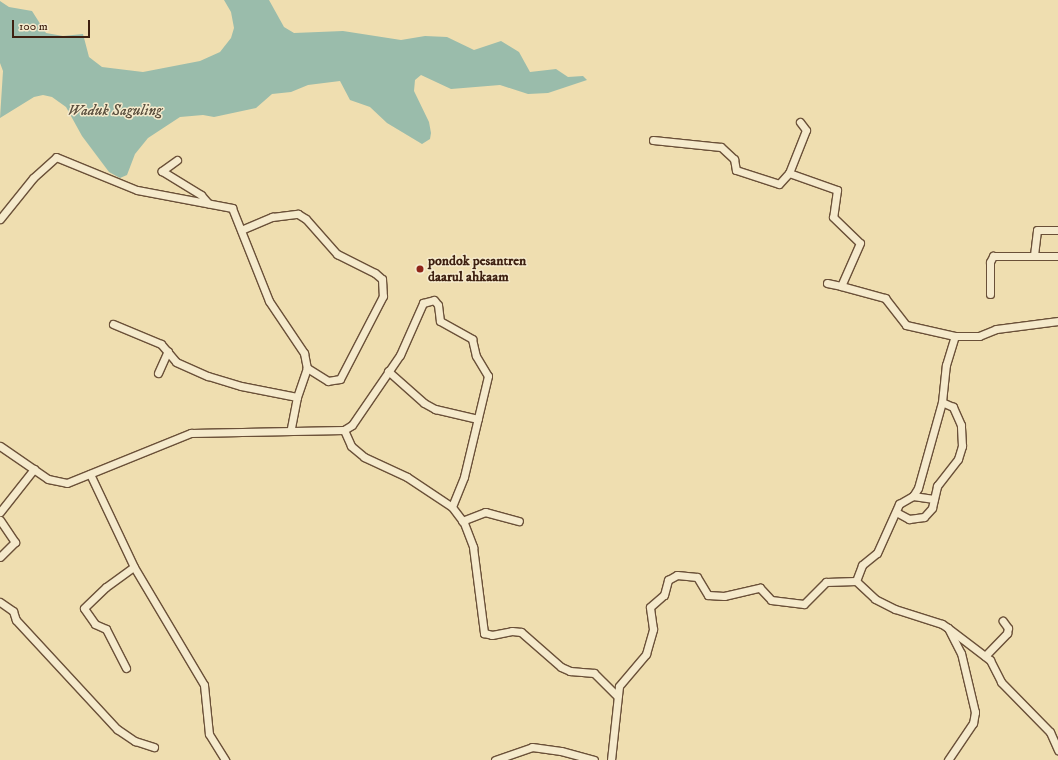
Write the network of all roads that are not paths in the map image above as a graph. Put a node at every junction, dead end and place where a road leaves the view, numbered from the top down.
1 (800, 122) dead end
2 (653, 140) dead end
3 (177, 160) dead end
4 (789, 173) junction
5 (208, 203) junction
6 (0, 219) edge
7 (241, 230) junction
8 (1058, 230) edge
9 (1034, 255) junction
10 (1058, 256) edge
11 (827, 283) dead end
12 (841, 286) junction
13 (990, 294) dead end
14 (1058, 321) edge
15 (113, 324) dead end
16 (955, 336) junction
17 (168, 351) junction
18 (307, 368) junction
19 (388, 371) junction
20 (158, 374) dead end
21 (296, 397) junction
22 (942, 402) junction
23 (478, 419) junction
24 (290, 429) junction
25 (344, 430) junction
26 (0, 446) edge
27 (34, 469) junction
28 (90, 474) junction
29 (914, 496) junction
30 (934, 499) junction
31 (452, 507) junction
32 (0, 512) edge
33 (896, 512) junction
34 (0, 520) edge
35 (462, 521) junction
36 (519, 521) dead end
37 (0, 557) edge
38 (134, 567) junction
39 (856, 581) junction
40 (0, 602) edge
41 (1003, 621) dead end
42 (948, 628) junction
43 (986, 656) junction
44 (126, 668) dead end
45 (617, 696) junction
46 (154, 747) dead end
47 (1058, 750) edge
48 (225, 760) edge
49 (495, 760) edge
50 (594, 760) edge
51 (611, 760) edge
52 (948, 760) edge

1 - 4 street
2 - 4 street
3 - 5 street
4 - 12 street
5 - 6 street
5 - 7 street
7 - 18 street
7 - 18 street
8 - 9 street
9 - 10 street
9 - 13 street
11 - 12 street
12 - 16 street
14 - 16 street
15 - 17 street
16 - 22 street
17 - 20 street
17 - 21 street
18 - 21 street
19 - 23 street
19 - 23 street
19 - 25 street
21 - 24 street
22 - 29 street
22 - 30 street
23 - 31 street
24 - 25 street
24 - 28 street
25 - 31 street
26 - 27 street
27 - 28 street
27 - 32 street
28 - 38 street
29 - 30 street
29 - 33 street
30 - 33 street
31 - 35 street
33 - 39 street
34 - 37 street
35 - 36 street
35 - 45 street
38 - 44 street
38 - 48 street
39 - 42 street
39 - 45 street
40 - 46 street
41 - 43 street
42 - 43 street
42 - 52 street
43 - 47 street
45 - 51 street
49 - 50 street

